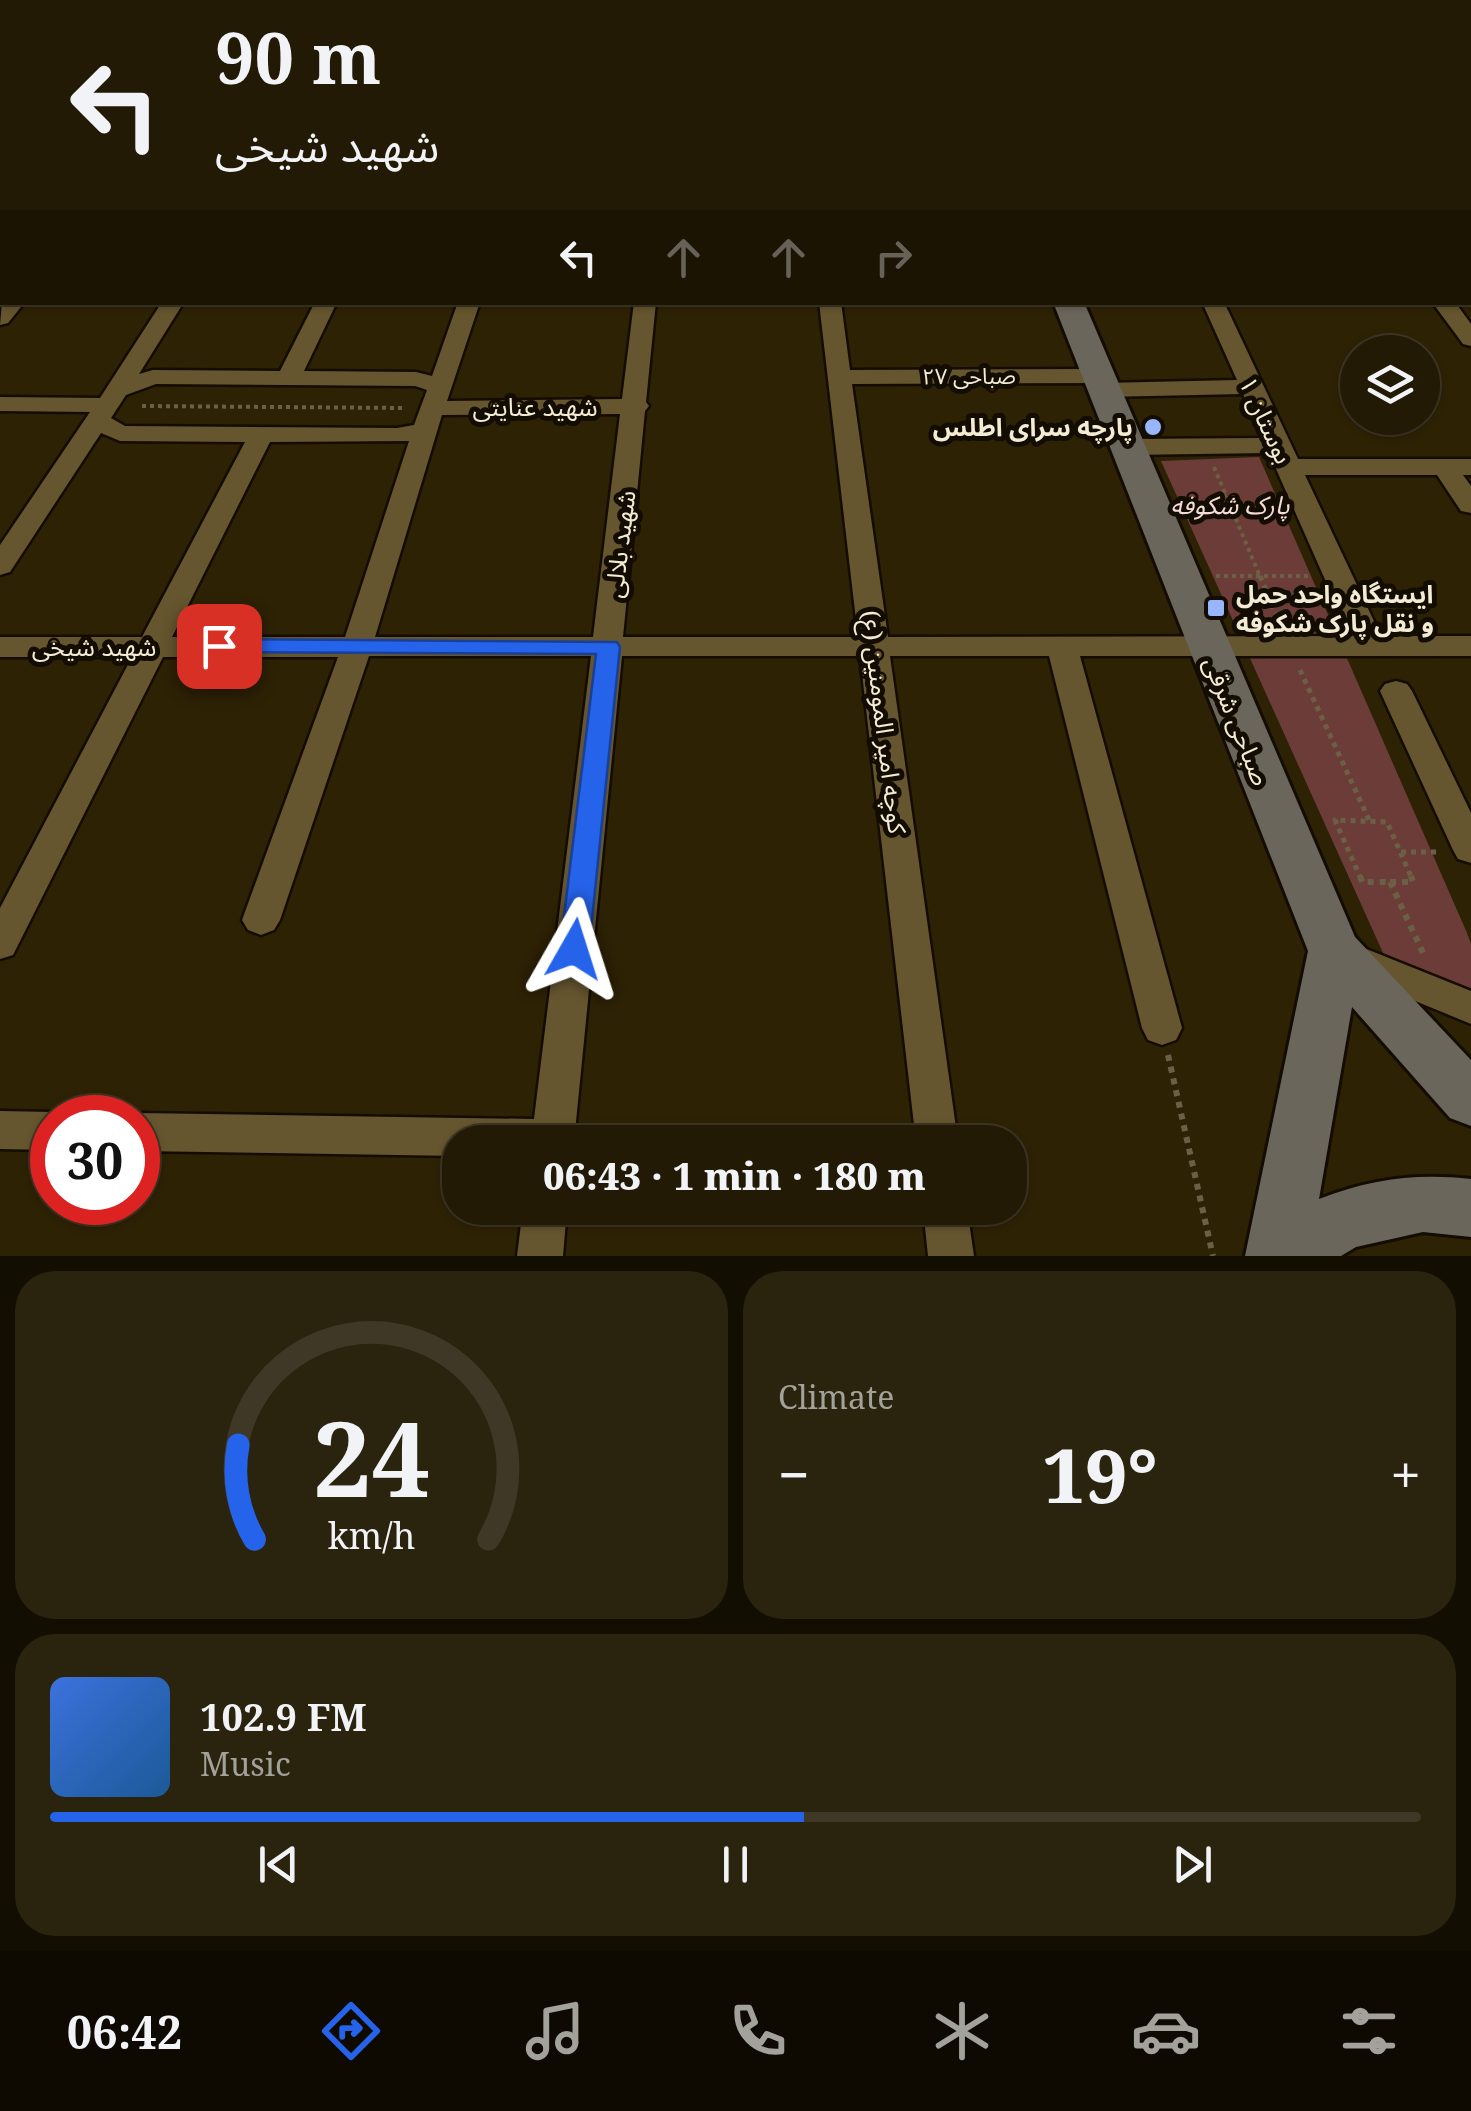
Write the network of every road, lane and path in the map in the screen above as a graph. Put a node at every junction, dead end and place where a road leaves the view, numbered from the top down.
1 (171, 305) edge
2 (325, 305) edge
3 (468, 305) edge
4 (645, 305) edge
5 (830, 305) edge
6 (1069, 305) edge
7 (1214, 305) edge
8 (1445, 305) edge
9 (1471, 339) edge
10 (840, 376) junction
11 (204, 377) junction
12 (289, 377) junction
13 (360, 378) junction
14 (1100, 383) junction
15 (1250, 387) junction
16 (403, 398) dead end
17 (114, 403) junction
18 (0, 404) edge
19 (186, 406) junction
20 (636, 406) junction
21 (347, 407) junction
22 (400, 408) junction
23 (424, 411) junction
24 (268, 420) junction
25 (170, 434) junction
26 (335, 435) junction
27 (1126, 447) junction
28 (1283, 456) junction
29 (1458, 467) edge
30 (1226, 494) dead end
31 (1471, 505) edge
32 (1162, 536) junction
33 (0, 566) edge
34 (1178, 576) junction
35 (1338, 576) junction
36 (357, 646) junction
37 (1370, 646) junction
38 (1471, 646) edge
39 (0, 647) edge
40 (150, 647) junction
41 (608, 647) junction
42 (874, 647) junction
43 (1062, 647) junction
44 (1207, 647) junction
45 (1396, 691) dead end
46 (1471, 850) edge
47 (1390, 882) junction
48 (261, 920) dead end
49 (0, 944) edge
50 (1336, 951) junction
51 (1457, 1002) edge
52 (1162, 1028) joint
53 (1471, 1100) edge
54 (555, 1125) edge
55 (935, 1125) edge
56 (0, 1130) edge
57 (30, 1130) edge
58 (160, 1132) edge
59 (442, 1138) edge
60 (1471, 1208) edge
61 (543, 1225) edge
62 (947, 1225) edge
63 (540, 1256) edge
64 (951, 1256) edge
65 (1213, 1256) edge
66 (1277, 1256) edge
67 (1285, 1256) edge

1 - 17 street
2 - 12 street
3 - 23 street
4 - 20 street, شهید بلالی
5 - 10 street, کوچه امیر المومنین (ع)
6 - 14 main road, صباحی شرقی
7 - 15 street, بوستان ۱
8 - 9 street
10 - 14 street, صباحی ۲۷
10 - 42 street, کوچه امیر المومنین (ع)
11 - 12 street
11 - 17 street
11 - 19 path
12 - 13 street
12 - 24 path
13 - 21 path
13 - 23 street
14 - 15 street, صباحی ۲۷
14 - 27 main road, صباحی شرقی
15 - 28 street, بوستان ۱
16 - 22 path
17 - 18 street
17 - 19 path
17 - 25 street
17 - 33 street
19 - 24 path
19 - 25 path
20 - 23 street, شهید عنایتی
20 - 41 street, شهید بلالی
21 - 22 path
21 - 24 path
21 - 26 path
22 - 23 path
22 - 23 path
23 - 26 street
23 - 36 street
24 - 25 street
24 - 26 street
24 - 40 street
27 - 28 street
27 - 32 main road, صباحی شرقی
28 - 29 street
28 - 35 street, بوستان ۱
29 - 31 street
30 - 32 path
32 - 34 main road, صباحی شرقی
34 - 35 path
34 - 44 main road, صباحی شرقی
35 - 37 street, بوستان ۱
36 - 40 street, شهید شیخی
36 - 41 street, شهید شیخی
36 - 48 street
37 - 38 street, شهید شیخی
37 - 44 street, شهید شیخی
39 - 40 street, شهید شیخی
40 - 49 street
41 - 42 street, شهید شیخی
41 - 54 street, شهید بلالی
42 - 43 street, شهید شیخی
42 - 55 street, کوچه امیر المومنین (ع)
43 - 44 street, شهید شیخی
43 - 52 street
44 - 50 main road, صباحی شرقی
45 - 46 street
47 - 47 path
47 - 51 path
50 - 51 street
50 - 53 main road, صباحی شرقی
50 - 66 main road
52 - 65 path
56 - 57 street
58 - 59 street
60 - 67 main road
61 - 63 street
62 - 64 street

